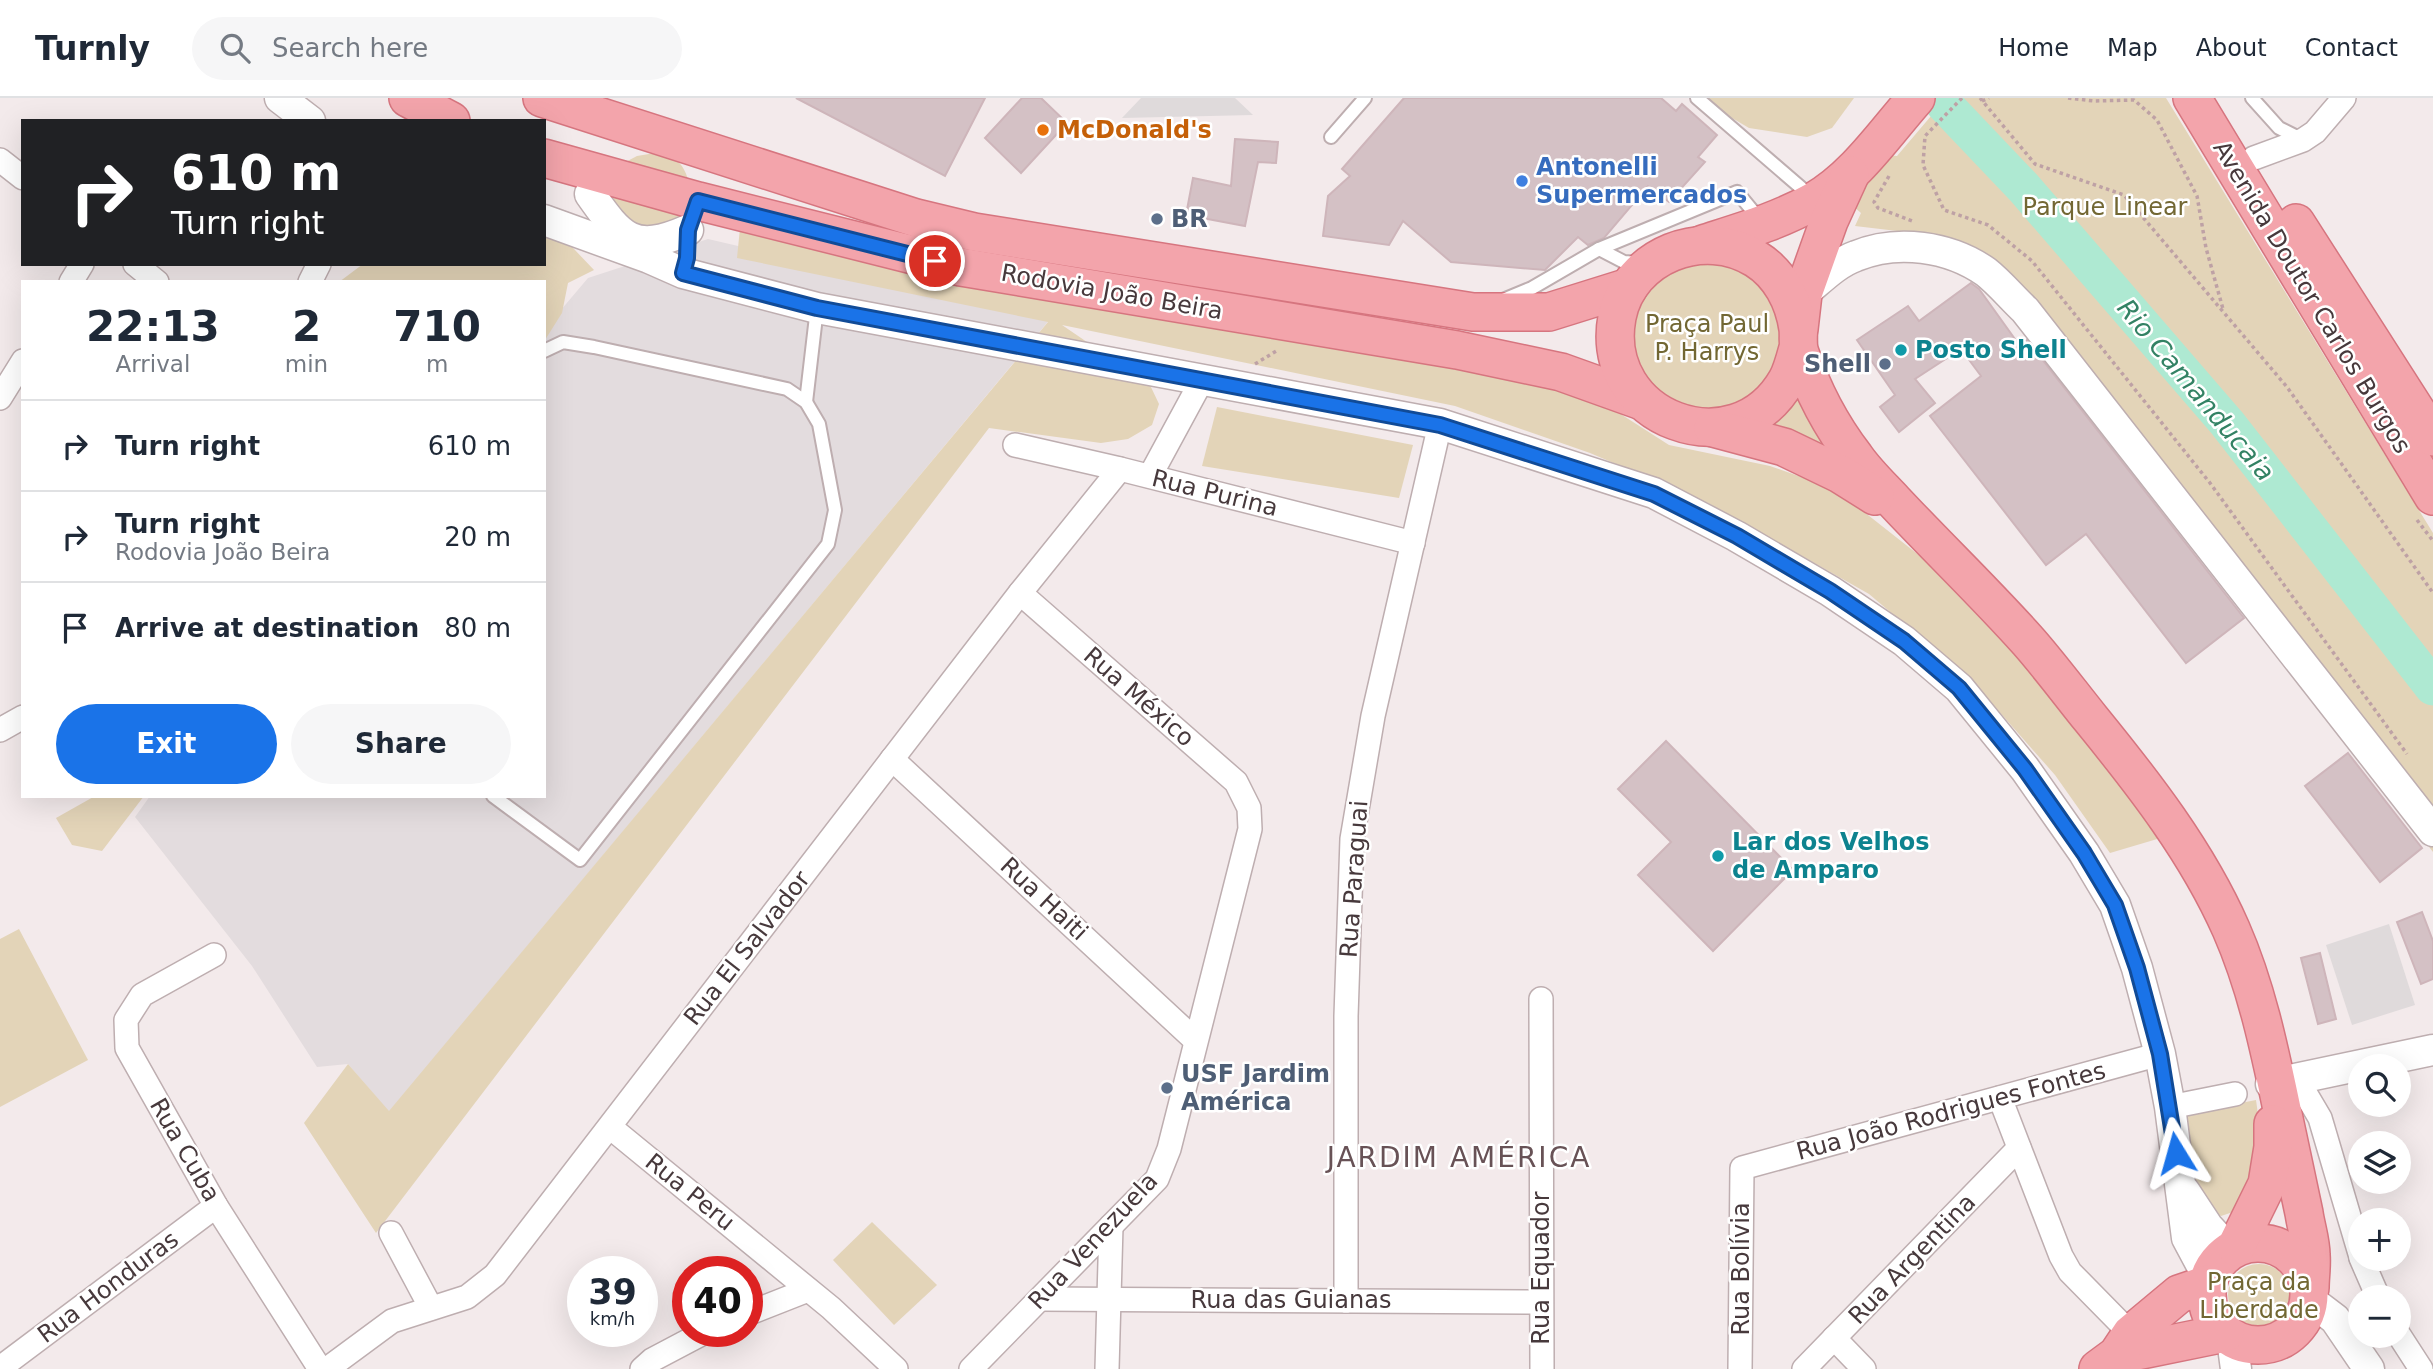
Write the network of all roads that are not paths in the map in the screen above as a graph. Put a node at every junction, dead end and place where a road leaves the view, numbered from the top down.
1 (280, 98) edge
2 (408, 98) edge
3 (542, 98) edge
4 (1366, 98) edge
5 (1697, 98) edge
6 (2192, 98) edge
7 (2218, 98) edge
8 (2252, 98) edge
9 (2343, 98) edge
10 (1926, 111) edge
11 (307, 119) edge
12 (447, 119) edge
13 (636, 130) junction
14 (1331, 137) dead end
15 (2304, 140) junction
16 (698, 149) junction
17 (2254, 158) junction
18 (546, 159) edge
19 (0, 160) edge
20 (1858, 164) junction
21 (546, 171) edge
22 (21, 176) edge
23 (596, 184) junction
24 (1816, 200) junction
25 (693, 216) junction
26 (552, 223) edge
27 (1763, 224) junction
28 (1702, 244) junction
29 (1599, 249) junction
30 (137, 266) edge
31 (683, 273) junction
32 (1639, 276) junction
33 (155, 280) edge
34 (1803, 294) junction
35 (817, 308) junction
36 (1474, 312) junction
37 (1798, 341) junction
38 (546, 350) edge
39 (21, 364) edge
40 (1213, 382) junction
41 (0, 398) edge
42 (1642, 401) junction
43 (806, 402) junction
44 (2386, 418) junction
45 (1440, 425) junction
46 (1713, 428) junction
47 (2433, 437) edge
48 (1016, 445) dead end
49 (1120, 469) junction
50 (1150, 476) junction
51 (2433, 477) edge
52 (2433, 496) edge
53 (1911, 520) junction
54 (1413, 543) junction
55 (1020, 593) junction
56 (21, 718) edge
57 (0, 730) edge
58 (892, 759) junction
59 (496, 798) edge
60 (1250, 808) joint
61 (2433, 831) edge
62 (214, 955) dead end
63 (1541, 999) dead end
64 (1195, 1040) junction
65 (2433, 1050) edge
66 (2160, 1054) junction
67 (2279, 1074) junction
68 (2235, 1094) dead end
69 (2000, 1098) junction
70 (2170, 1107) junction
71 (610, 1126) junction
72 (2019, 1148) junction
73 (1742, 1168) joint
74 (216, 1206) junction
75 (2348, 1214) edge
76 (1111, 1226) junction
77 (391, 1233) dead end
78 (2221, 1265) junction
79 (808, 1290) junction
80 (2310, 1294) junction
81 (1040, 1299) junction
82 (1109, 1299) junction
83 (1346, 1301) junction
84 (1541, 1302) junction
85 (431, 1308) junction
86 (763, 1308) edge
87 (1834, 1338) junction
88 (677, 1347) edge
89 (2231, 1347) edge
90 (2407, 1348) edge
91 (2116, 1353) edge
92 (0, 1368) edge
93 (320, 1369) edge
94 (327, 1369) edge
95 (642, 1369) edge
96 (896, 1369) edge
97 (971, 1369) edge
98 (1107, 1369) edge
99 (1542, 1369) edge
100 (1740, 1369) edge
101 (1804, 1369) edge
102 (1864, 1369) edge
103 (2369, 1369) edge
104 (2421, 1369) edge

1 - 11 street
2 - 12 main road
3 - 13 main road, Rodovia João Beira
4 - 14 lane
5 - 24 lane
6 - 44 main road, Avenida Doutor Carlos Burgos
7 - 17 main road, Avenida Doutor Carlos Burgos
8 - 15 lane
9 - 15 street
10 - 20 main road
13 - 16 main road, Rodovia João Beira
13 - 23 main road
15 - 17 street
16 - 25 main road
16 - 36 main road, Rodovia João Beira
17 - 47 main road, Avenida Doutor Carlos Burgos
18 - 23 main road, Rodovia João Beira
19 - 22 street
20 - 24 main road
20 - 34 main road
21 - 23 main road
23 - 25 main road, Rodovia João Beira
23 - 25 street
23 - 26 street
24 - 27 main road
25 - 31 street
25 - 42 main road, Rodovia João Beira
26 - 31 street
27 - 28 main road
27 - 29 lane
28 - 32 main road
28 - 37 main road
29 - 32 lane
29 - 36 lane
30 - 33 street
31 - 35 street
32 - 36 main road, Rodovia João Beira
32 - 42 main road
34 - 37 main road
34 - 61 street
35 - 40 street
35 - 43 lane
37 - 46 main road
37 - 53 main road
38 - 43 lane
39 - 41 street
40 - 45 street
40 - 50 street
42 - 46 main road
43 - 59 lane
44 - 51 main road
44 - 52 main road, Avenida Doutor Carlos Burgos
45 - 54 street, Rua Paraguai
45 - 66 street
46 - 53 main road
48 - 49 street, Rua Purina
49 - 50 street, Rua Purina
49 - 55 street, Rua El Salvador
50 - 54 street, Rua Purina
53 - 67 main road
54 - 83 street, Rua Paraguai
55 - 58 street, Rua El Salvador
55 - 60 street, Rua México
56 - 57 street
58 - 64 street, Rua Haiti
58 - 71 street, Rua El Salvador
60 - 64 street, Rua Venezuela
62 - 74 street, Rua Cuba
63 - 84 street, Rua Equador
64 - 76 street, Rua Venezuela
65 - 67 street
66 - 69 street, Rua João Rodrigues Fontes
66 - 70 street
67 - 75 street
67 - 78 main road
67 - 80 main road
68 - 70 street
69 - 72 street
69 - 73 street, Rua João Rodrigues Fontes
70 - 78 street
71 - 79 street, Rua Peru
71 - 85 street, Rua El Salvador
72 - 87 street, Rua Argentina
72 - 91 street
73 - 100 street, Rua Bolívia
74 - 92 street, Rua Honduras
74 - 93 street, Rua Cuba
76 - 81 street, Rua Venezuela
76 - 82 street
77 - 85 street
78 - 80 main road
78 - 89 main road
78 - 91 main road
79 - 86 street
79 - 96 street, Rua Peru
80 - 89 main road
80 - 103 street
81 - 82 street, Rua das Guianas
81 - 97 street, Rua Venezuela
82 - 83 street, Rua das Guianas
82 - 98 street
83 - 84 street, Rua das Guianas
84 - 99 street, Rua Equador
85 - 94 street, Rua El Salvador
87 - 101 street, Rua Argentina
87 - 102 street
88 - 95 street
89 - 91 main road
90 - 104 street

